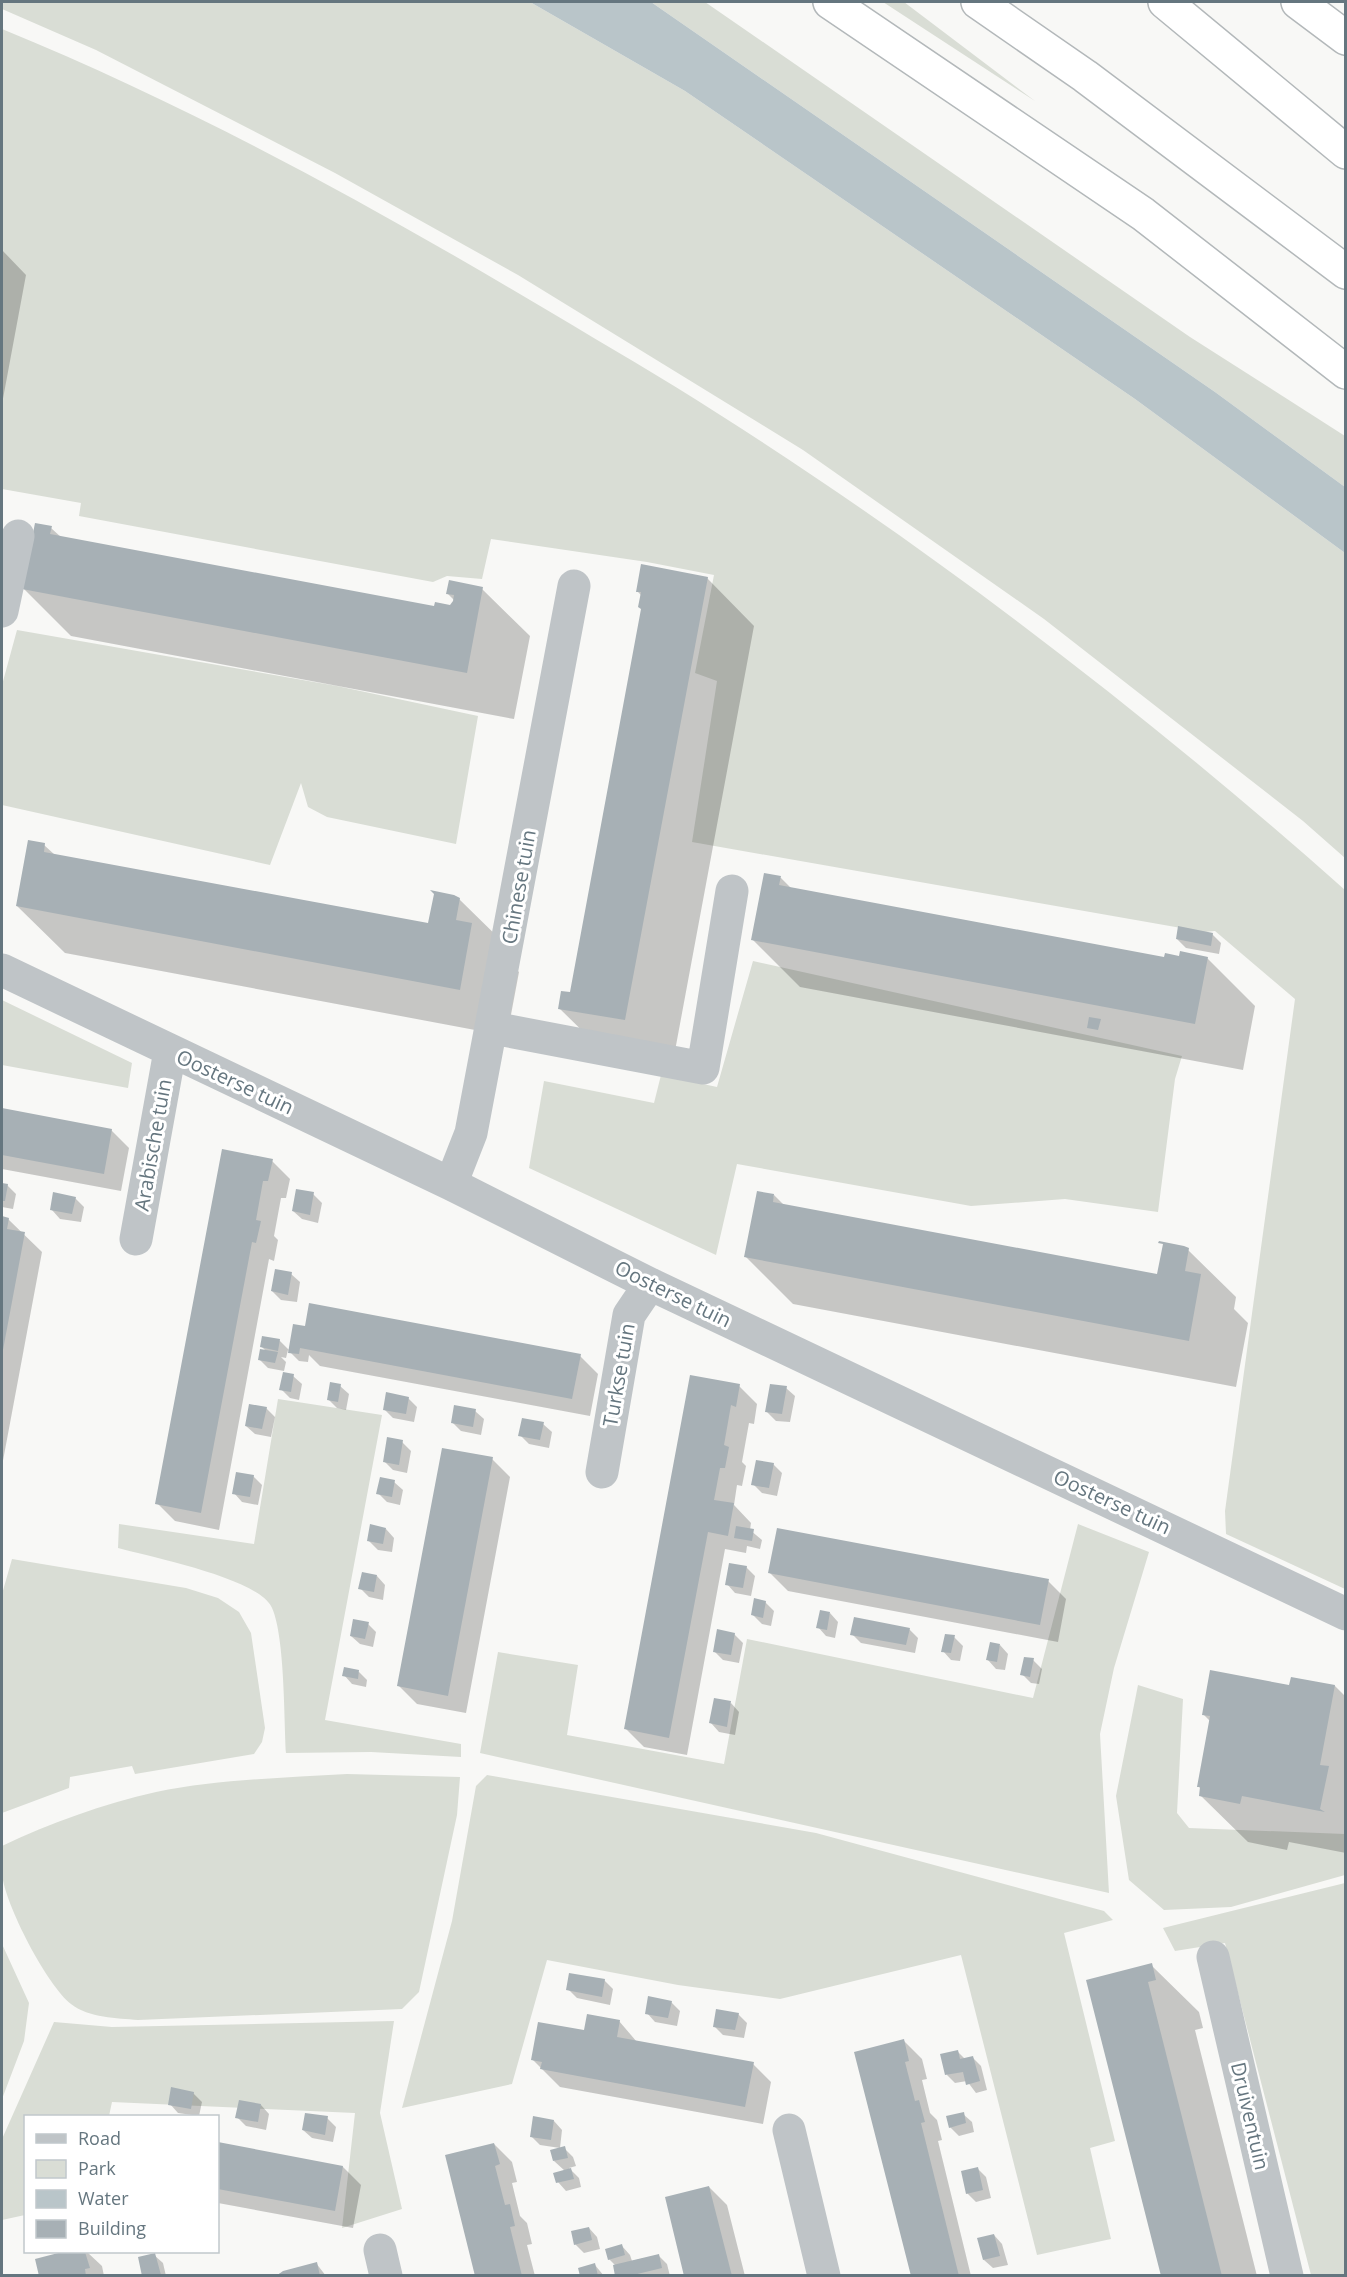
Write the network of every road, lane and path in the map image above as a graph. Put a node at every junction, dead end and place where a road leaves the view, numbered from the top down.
1 (830, 2) edge
2 (978, 2) edge
3 (1165, 2) edge
4 (1298, 2) edge
5 (1346, 38) edge
6 (1346, 152) edge
7 (1346, 272) edge
8 (1346, 372) edge
9 (18, 536) dead end
10 (574, 586) dead end
11 (2, 611) edge
12 (732, 891) dead end
13 (2, 970) edge
14 (493, 1028) junction
15 (170, 1051) junction
16 (451, 1184) junction
17 (136, 1239) dead end
18 (650, 1284) junction
19 (602, 1472) dead end
20 (1346, 1614) edge
21 (1213, 1957) dead end
22 (789, 2130) dead end
23 (824, 2276) edge
24 (1287, 2276) edge

1 - 8 highway
2 - 7 highway
3 - 6 highway
4 - 5 highway
9 - 11 street
10 - 14 street, Chinese tuin
12 - 14 street
13 - 15 street, Oosterse tuin
14 - 16 street, Chinese tuin
15 - 16 street, Oosterse tuin
15 - 17 street, Arabische tuin
16 - 18 street, Oosterse tuin
18 - 19 street, Turkse tuin
18 - 20 street, Oosterse tuin
21 - 24 street, Druiventuin
22 - 23 street

